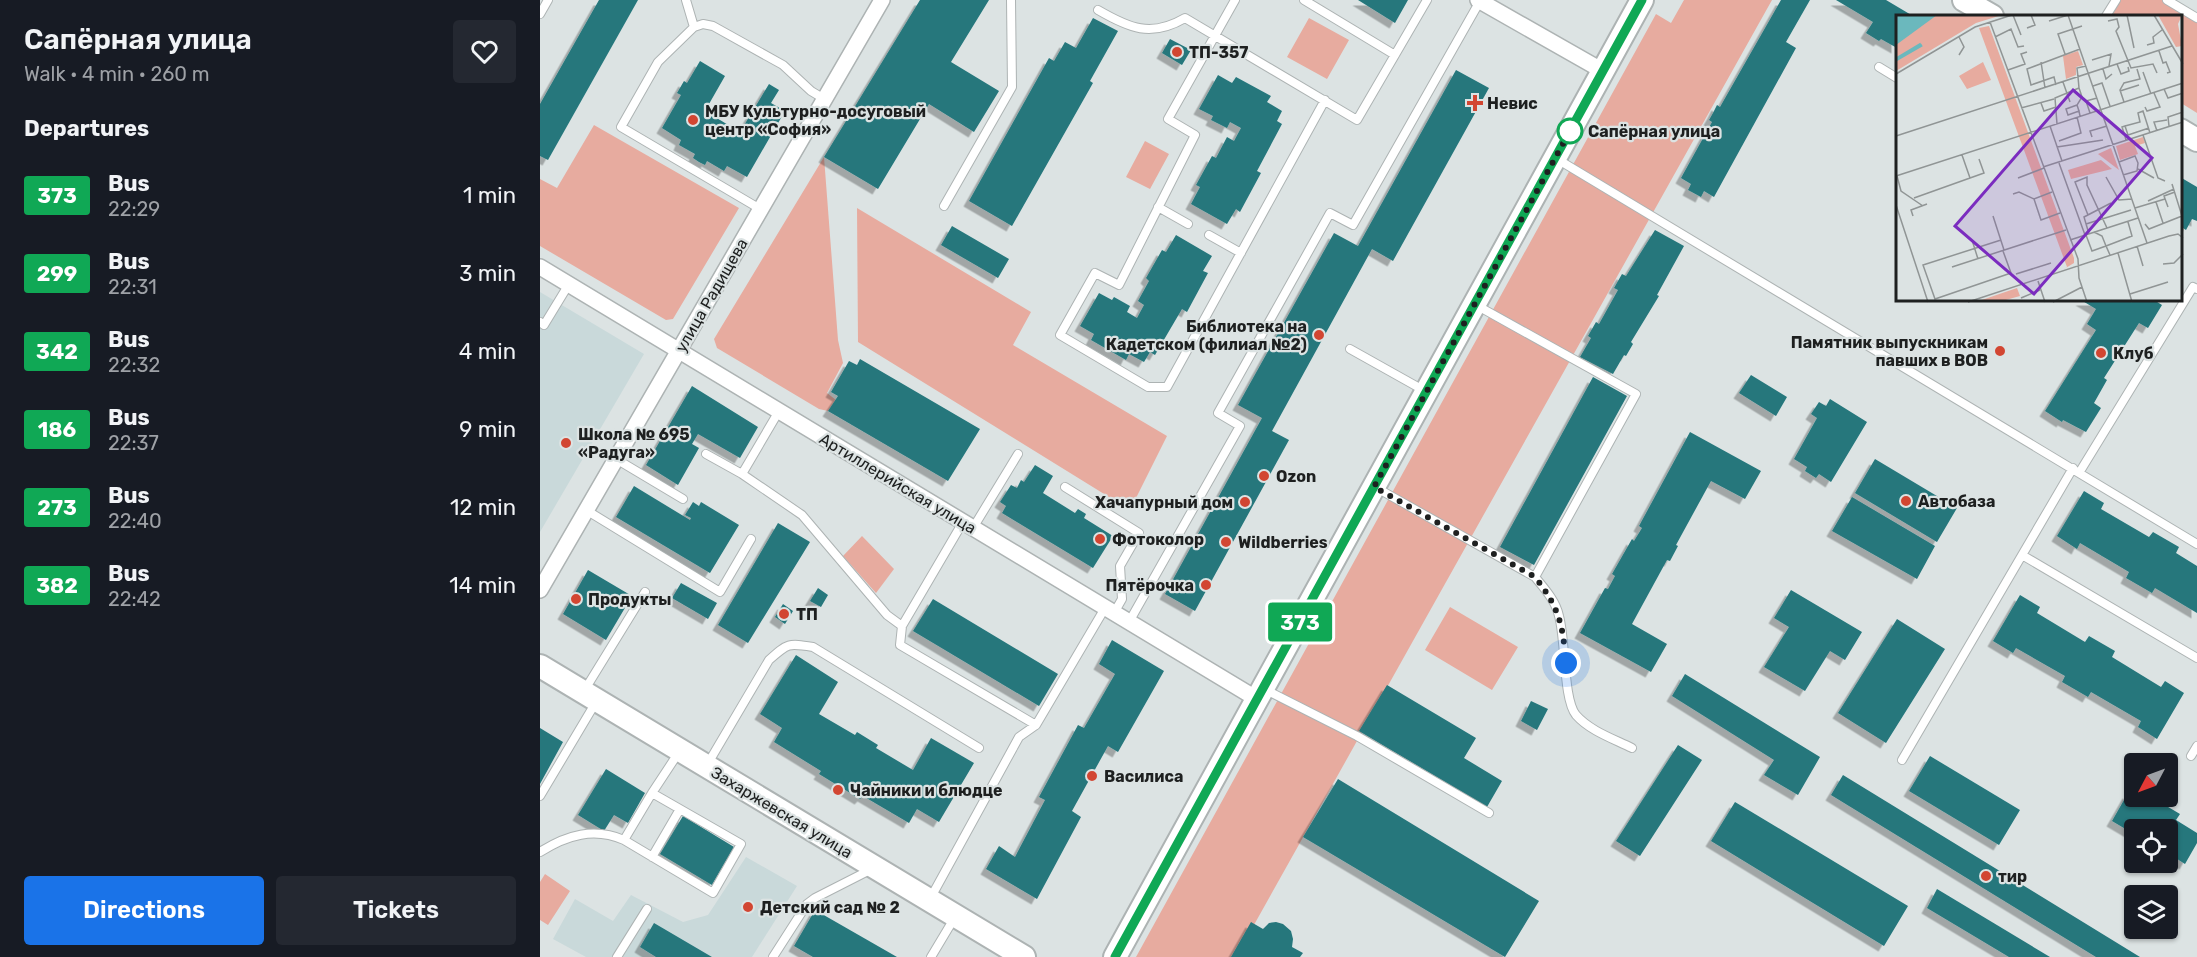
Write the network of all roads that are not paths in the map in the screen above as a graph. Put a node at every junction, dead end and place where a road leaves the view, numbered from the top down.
1 (548, 0) edge
2 (686, 0) edge
3 (882, 0) edge
4 (1011, 0) edge
5 (1235, 0) edge
6 (1304, 0) edge
7 (1427, 0) edge
8 (1642, 0) edge
9 (1964, 0) edge
10 (2116, 0) edge
11 (2167, 0) edge
12 (1479, 1) edge
13 (1098, 10) dead end
14 (540, 14) edge
15 (1990, 15) edge
16 (2107, 15) edge
17 (2197, 18) edge
18 (694, 27) junction
19 (1214, 36) junction
20 (1395, 55) junction
21 (1879, 67) dead end
22 (1603, 71) junction
23 (1896, 77) edge
24 (826, 100) junction
25 (1325, 100) junction
26 (2182, 131) edge
27 (2197, 140) edge
28 (1556, 158) junction
29 (944, 206) dead end
30 (1158, 207) junction
31 (762, 210) junction
32 (1188, 224) dead end
33 (1209, 236) dead end
34 (1241, 253) junction
35 (540, 267) edge
36 (569, 284) junction
37 (2197, 289) edge
38 (1474, 305) junction
39 (541, 326) edge
40 (1350, 349) dead end
41 (679, 351) junction
42 (1427, 391) junction
43 (779, 411) junction
44 (706, 454) dead end
45 (1018, 454) dead end
46 (616, 459) junction
47 (2076, 471) junction
48 (742, 474) junction
49 (1065, 487) dead end
50 (1374, 487) junction
51 (683, 498) dead end
52 (586, 510) junction
53 (968, 525) junction
54 (752, 539) dead end
55 (2197, 544) edge
56 (2022, 555) junction
57 (1535, 577) junction
58 (540, 590) edge
59 (645, 592) dead end
60 (1110, 611) junction
61 (1129, 622) junction
62 (902, 626) junction
63 (2197, 658) edge
64 (540, 666) edge
65 (1260, 694) junction
66 (590, 696) junction
67 (1035, 725) junction
68 (2197, 746) edge
69 (979, 748) dead end
70 (1632, 748) dead end
71 (680, 750) junction
72 (2191, 756) dead end
73 (1902, 760) dead end
74 (707, 766) junction
75 (652, 793) junction
76 (540, 796) edge
77 (680, 809) junction
78 (1489, 813) dead end
79 (624, 840) junction
80 (540, 852) edge
81 (652, 857) junction
82 (874, 868) junction
83 (929, 901) junction
84 (647, 909) dead end
85 (955, 917) junction
86 (617, 957) edge
87 (773, 957) edge
88 (931, 957) edge
89 (1024, 957) edge
90 (1115, 957) edge

1 - 14 lane
2 - 18 lane
3 - 24 street, улица Радищева
4 - 29 lane
5 - 19 lane
6 - 20 lane
7 - 20 lane
8 - 22 street
9 - 15 street
10 - 16 lane
11 - 17 lane
12 - 22 street
12 - 61 lane
13 - 19 lane
18 - 24 lane
18 - 31 lane
19 - 25 lane
19 - 30 lane
20 - 25 lane
21 - 23 lane
22 - 28 street
24 - 31 street, улица Радищева
25 - 34 lane
26 - 27 street
28 - 38 street
28 - 47 lane
30 - 32 lane
30 - 34 lane
31 - 41 street, улица Радищева
33 - 34 lane
35 - 36 street, Артиллерийская улица
36 - 39 lane
36 - 41 street, Артиллерийская улица
37 - 47 lane
38 - 42 street
38 - 57 lane
40 - 42 lane
41 - 43 street, Артиллерийская улица
41 - 46 street, улица Радищева
42 - 50 street
43 - 48 lane
43 - 53 street, Артиллерийская улица
44 - 48 lane
45 - 53 lane
46 - 51 lane
46 - 52 street, улица Радищева
47 - 55 lane
47 - 56 lane
48 - 62 lane
49 - 60 lane
50 - 57 lane
50 - 65 street
52 - 54 lane
52 - 58 street, улица Радищева
53 - 60 street, Артиллерийская улица
53 - 62 lane
56 - 63 lane
56 - 73 lane
57 - 70 lane
59 - 66 lane
60 - 61 street, Артиллерийская улица
60 - 67 lane
61 - 65 street, Артиллерийская улица
62 - 67 lane
64 - 66 street, Захаржевская улица
65 - 78 lane
65 - 90 street
66 - 71 street, Захаржевская улица
66 - 76 lane
67 - 83 lane
68 - 72 lane
69 - 74 lane
71 - 74 street, Захаржевская улица
71 - 75 lane
74 - 82 street, Захаржевская улица
75 - 77 lane
75 - 79 lane
77 - 81 lane
77 - 81 lane
79 - 80 lane
79 - 81 lane
82 - 83 street, Захаржевская улица
82 - 87 lane
83 - 85 street, Захаржевская улица
84 - 86 lane
85 - 88 lane
85 - 89 street, Захаржевская улица

